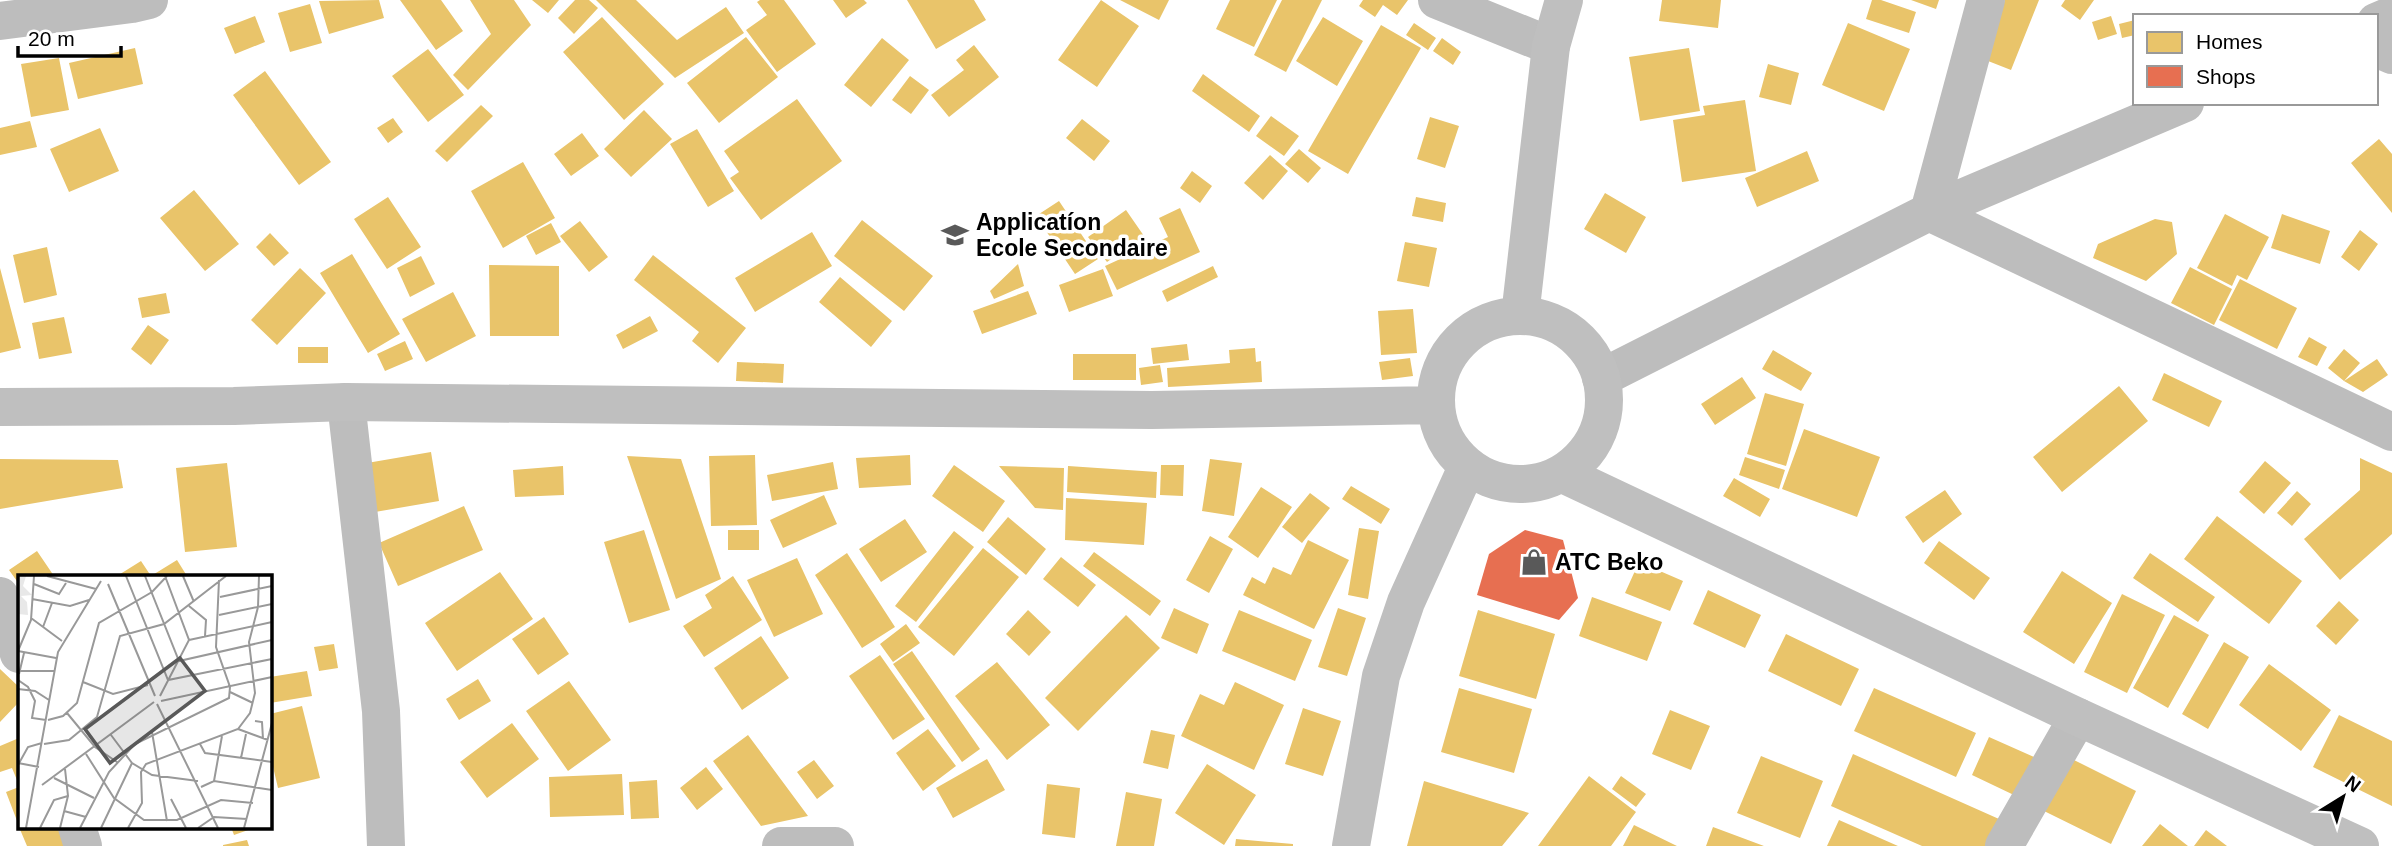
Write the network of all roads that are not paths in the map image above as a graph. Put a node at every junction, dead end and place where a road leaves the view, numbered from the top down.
1 (149, 0) edge
2 (1437, 0) edge
3 (1564, 0) edge
4 (1986, 0) edge
5 (0, 21) edge
6 (1551, 46) junction
7 (2180, 105) edge
8 (1929, 212) junction
9 (1520, 316) junction
10 (1601, 378) junction
11 (346, 402) junction
12 (1435, 405) junction
13 (0, 407) edge
14 (2392, 432) edge
15 (1467, 467) junction
16 (1563, 474) junction
17 (0, 596) edge
18 (18, 651) edge
19 (2078, 717) junction
20 (77, 828) edge
21 (83, 846) edge
22 (386, 846) edge
23 (781, 846) edge
24 (835, 846) edge
25 (1351, 846) edge
26 (2004, 846) edge
27 (2360, 846) edge

1 - 5 street
2 - 6 street
3 - 6 main road
4 - 8 street
6 - 9 main road
7 - 8 street
8 - 10 street
8 - 14 street
9 - 10 main road
9 - 12 main road
10 - 16 main road
11 - 12 main road
11 - 13 main road
11 - 22 street
12 - 15 main road
15 - 16 main road
15 - 25 main road
16 - 19 main road
17 - 18 street
19 - 26 street
19 - 27 main road
20 - 21 street
23 - 24 street

